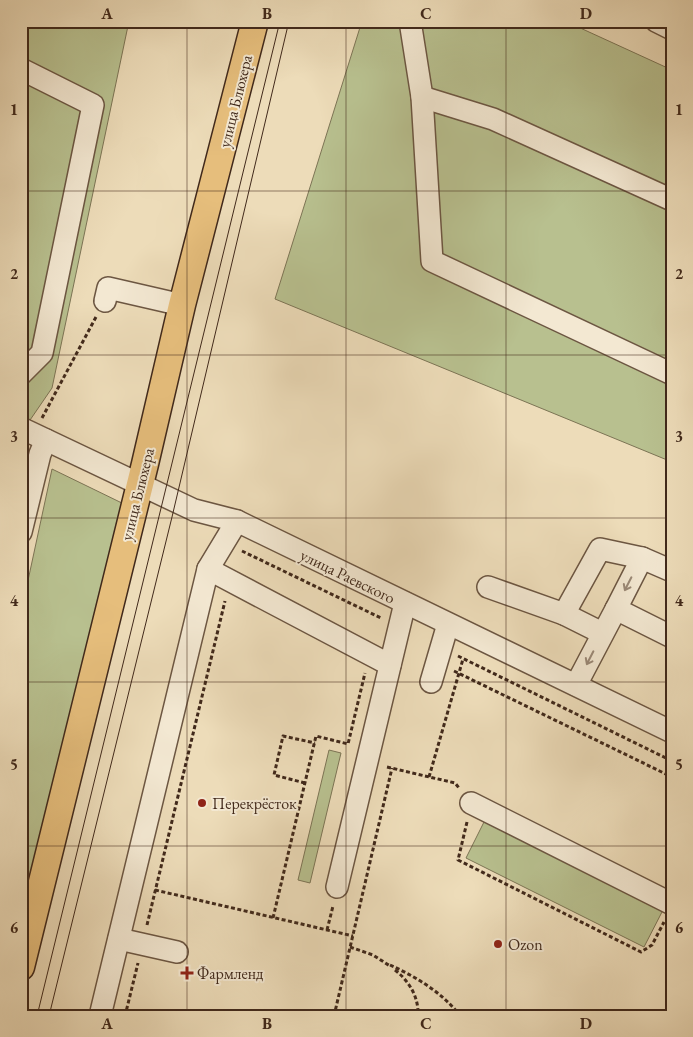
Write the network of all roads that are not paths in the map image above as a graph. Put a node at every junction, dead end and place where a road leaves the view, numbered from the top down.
1 (255, 21) edge
2 (410, 21) edge
3 (656, 21) edge
4 (672, 29) edge
5 (21, 69) edge
6 (422, 97) junction
7 (672, 200) edge
8 (105, 301) road end
9 (182, 305) junction
10 (21, 374) edge
11 (672, 374) edge
12 (35, 431) edge
13 (140, 484) junction
14 (237, 521) junction
15 (21, 532) edge
16 (642, 558) junction
17 (208, 569) junction
18 (672, 571) edge
19 (488, 587) dead end
20 (405, 603) junction
21 (616, 609) junction
22 (564, 614) junction
23 (448, 624) junction
24 (602, 633) junction
25 (672, 637) edge
26 (390, 666) junction
27 (434, 672) road end
28 (576, 685) junction
29 (672, 732) edge
30 (471, 803) road end
31 (337, 887) dead end
32 (668, 913) edge
33 (119, 939) junction
34 (177, 952) dead end
35 (21, 967) edge
36 (100, 1016) edge

1 - 9 main road, улица Блюхера
2 - 6 street
3 - 4 street
5 - 10 street
6 - 7 street
6 - 11 street
8 - 9 street
9 - 13 main road, улица Блюхера
12 - 13 street, улица Раевского
12 - 15 street
13 - 14 street, улица Раевского
13 - 35 main road, улица Блюхера
14 - 17 street
14 - 20 street, улица Раевского
16 - 18 street
16 -> 21 street
16 - 22 street
17 - 26 street
17 - 33 street
19 - 22 street
20 - 23 street, улица Раевского
20 - 26 street
21 - 24 street
21 - 25 street
22 - 24 street
23 - 27 street
23 - 28 street, улица Раевского
24 -> 28 street
26 - 31 street
28 - 29 street, улица Раевского
30 - 32 street
33 - 34 street
33 - 36 street

